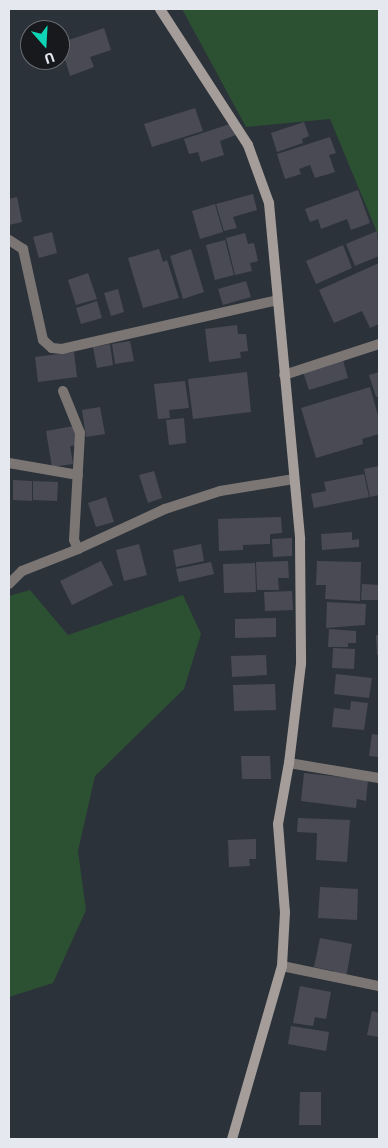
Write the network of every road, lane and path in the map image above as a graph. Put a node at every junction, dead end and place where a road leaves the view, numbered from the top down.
1 (160, 9) edge
2 (9, 240) edge
3 (278, 300) junction
4 (379, 344) edge
5 (284, 375) junction
6 (63, 391) dead end
7 (9, 463) edge
8 (78, 474) junction
9 (294, 479) junction
10 (78, 550) junction
11 (9, 584) edge
12 (289, 763) junction
13 (379, 778) edge
14 (282, 966) junction
15 (379, 986) edge
16 (232, 1139) edge

1 - 3 street
2 - 3 street
3 - 5 street
4 - 5 street
5 - 9 street
6 - 8 street
7 - 8 street
8 - 10 street
9 - 10 street
9 - 12 street
10 - 11 street
12 - 13 street
12 - 14 street
14 - 15 street
14 - 16 street

